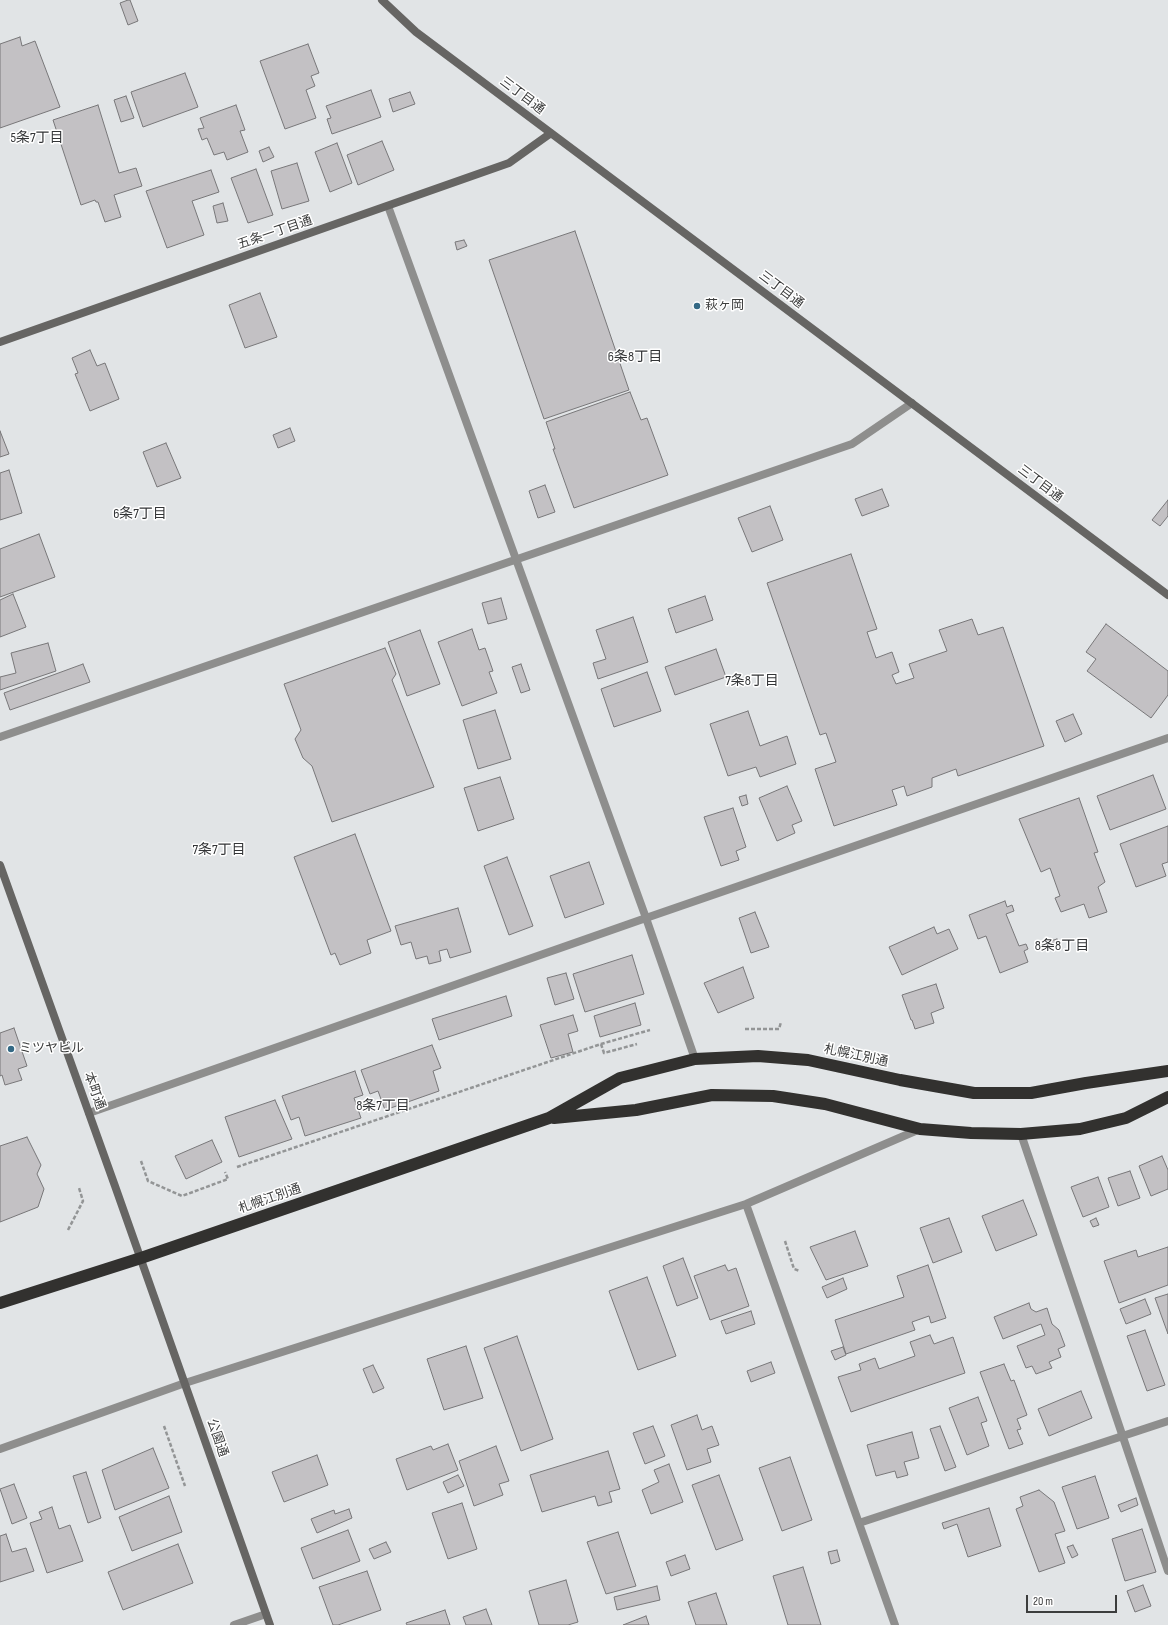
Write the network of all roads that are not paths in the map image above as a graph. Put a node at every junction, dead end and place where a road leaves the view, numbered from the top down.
1 (382, 0) edge
2 (551, 133) junction
3 (388, 206) junction
4 (0, 342) edge
5 (912, 403) junction
6 (516, 560) junction
7 (1168, 595) edge
8 (0, 737) edge
9 (1168, 738) edge
10 (1, 870) edge
11 (646, 918) junction
12 (695, 1060) junction
13 (1168, 1071) edge
14 (1168, 1097) edge
15 (89, 1113) junction
16 (549, 1118) junction
17 (920, 1129) junction
18 (1021, 1134) junction
19 (746, 1204) junction
20 (141, 1258) junction
21 (0, 1303) edge
22 (185, 1383) junction
23 (1168, 1421) edge
24 (1122, 1436) junction
25 (0, 1449) edge
26 (858, 1523) junction
27 (1168, 1571) edge
28 (266, 1614) junction
29 (234, 1625) edge
30 (270, 1625) edge
31 (895, 1625) edge

1 - 2 street, 三丁目通
2 - 3 street, 五条一丁目通
2 - 5 street, 三丁目通
3 - 4 street, 五条一丁目通
3 - 6 street
5 - 6 street
5 - 7 street, 三丁目通
6 - 8 street
6 - 11 street
9 - 11 street
10 - 15 street, 本町通
11 - 12 street
11 - 15 street
12 - 13 highway, 札幌江別通
12 - 16 highway, 札幌江別通
14 - 18 highway, 札幌江別通
15 - 20 street, 本町通
16 - 17 highway, 札幌江別通
16 - 20 highway, 札幌江別通
17 - 18 highway, 札幌江別通
17 - 19 street
18 - 24 street
19 - 22 street
19 - 26 street
20 - 21 highway, 札幌江別通
20 - 22 street, 公園通
22 - 25 street
22 - 28 street, 公園通
23 - 24 street
24 - 26 street
24 - 27 street
26 - 31 street
28 - 29 street
28 - 30 street, 公園通

